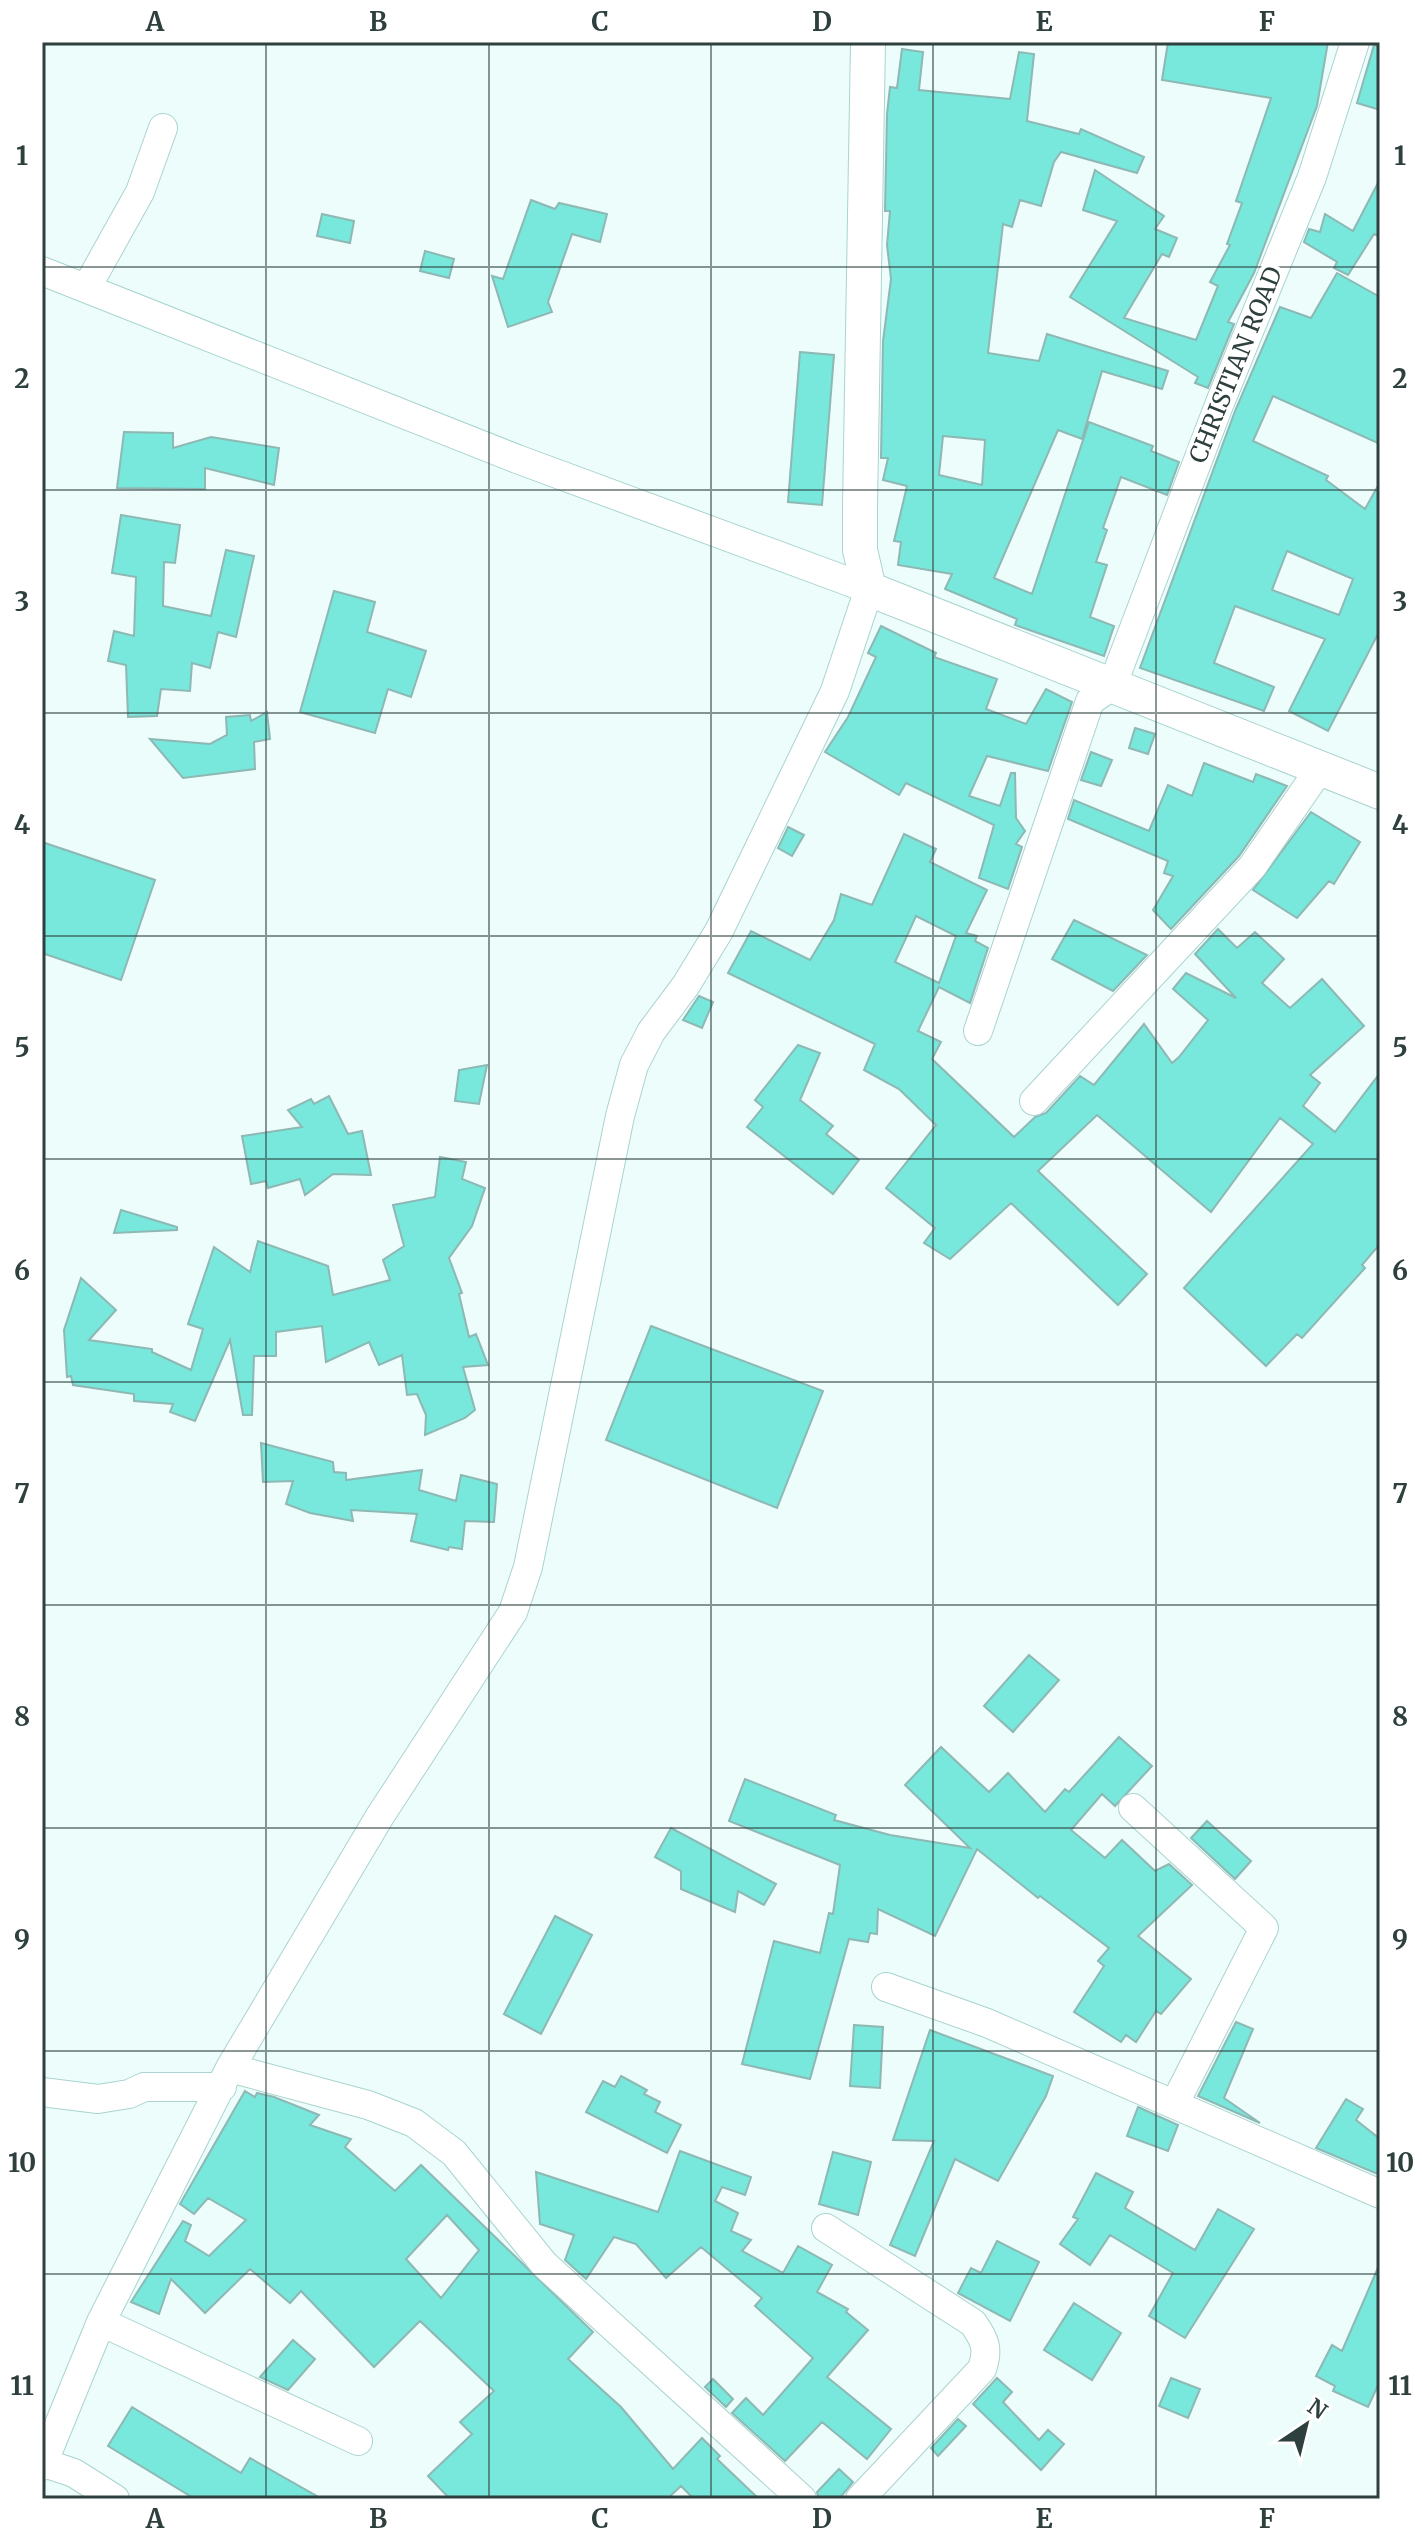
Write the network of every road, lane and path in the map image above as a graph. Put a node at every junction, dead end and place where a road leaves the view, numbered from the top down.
1 (868, 42) edge
2 (1355, 42) edge
3 (163, 128) dead end
4 (42, 271) edge
5 (87, 287) junction
6 (869, 589) junction
7 (1112, 686) junction
8 (1319, 770) junction
9 (1380, 792) edge
10 (978, 1031) dead end
11 (1034, 1101) dead end
12 (1133, 1808) dead end
13 (886, 1987) dead end
14 (226, 2078) junction
15 (42, 2092) edge
16 (1175, 2103) junction
17 (1380, 2194) edge
18 (826, 2228) dead end
19 (101, 2322) junction
20 (358, 2441) dead end
21 (43, 2464) edge
22 (115, 2499) edge
23 (802, 2499) edge
24 (860, 2499) edge

1 - 6 street
2 - 7 street, CHRISTIAN ROAD
3 - 5 street
4 - 5 street
5 - 6 street
6 - 7 street
6 - 14 street
7 - 8 street
7 - 10 street
8 - 9 street
8 - 11 street
12 - 16 street
13 - 16 street
14 - 15 street
14 - 19 street
14 - 23 street
16 - 17 street
18 - 24 street
19 - 20 street
19 - 21 street
21 - 22 street

